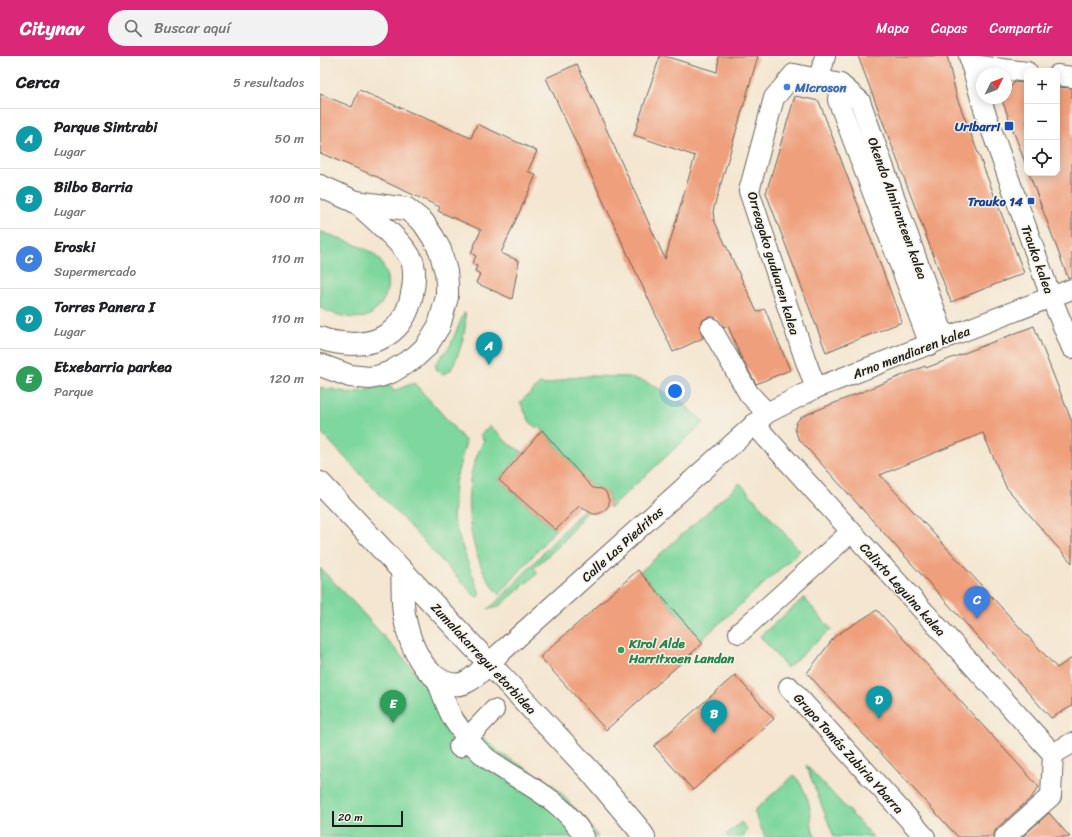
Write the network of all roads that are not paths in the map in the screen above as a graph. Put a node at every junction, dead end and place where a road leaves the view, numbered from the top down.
1 (825, 56) edge
2 (970, 61) edge
3 (1024, 71) edge
4 (1060, 75) edge
5 (1072, 77) edge
6 (819, 79) junction
7 (320, 186) edge
8 (356, 202) junction
9 (1072, 289) edge
10 (1051, 297) junction
11 (711, 328) dead end
12 (320, 338) edge
13 (937, 342) junction
14 (1072, 348) edge
15 (320, 366) edge
16 (816, 388) junction
17 (760, 418) junction
18 (320, 483) edge
19 (852, 532) junction
20 (402, 571) junction
21 (739, 633) dead end
22 (489, 663) junction
23 (436, 678) junction
24 (789, 687) dead end
25 (494, 710) dead end
26 (463, 742) junction
27 (1072, 743) edge
28 (1053, 754) junction
29 (584, 837) edge
30 (644, 837) edge
31 (925, 837) edge
32 (1005, 837) edge

1 - 6 street
2 - 3 street
2 - 10 street, Trauko kalea
4 - 5 street
6 - 13 street, Okendo Almiranteen kalea
6 - 16 street, Orreagako guduaren kalea
7 - 8 street
8 - 12 street
8 - 15 street
9 - 10 street, Arno mendiaren kalea
10 - 13 street, Arno mendiaren kalea
10 - 14 street, Trauko kalea
11 - 17 street, Calixto Leguina kalea
13 - 16 street, Arno mendiaren kalea
16 - 17 street, Arno mendiaren kalea
17 - 19 street, Calixto Leguina kalea
17 - 22 street, Calle Las Piedritas
18 - 20 street, Zumalakarregui etorbidea
19 - 21 street
19 - 28 street, Calixto Leguina kalea
20 - 22 street, Zumalakarregui etorbidea
20 - 23 street
22 - 23 street
22 - 30 street, Zumalakarregui etorbidea
23 - 26 street
24 - 31 street, Grupo Tomás Zubiria Ybarra
25 - 26 street
26 - 29 street
27 - 28 street
28 - 32 street

